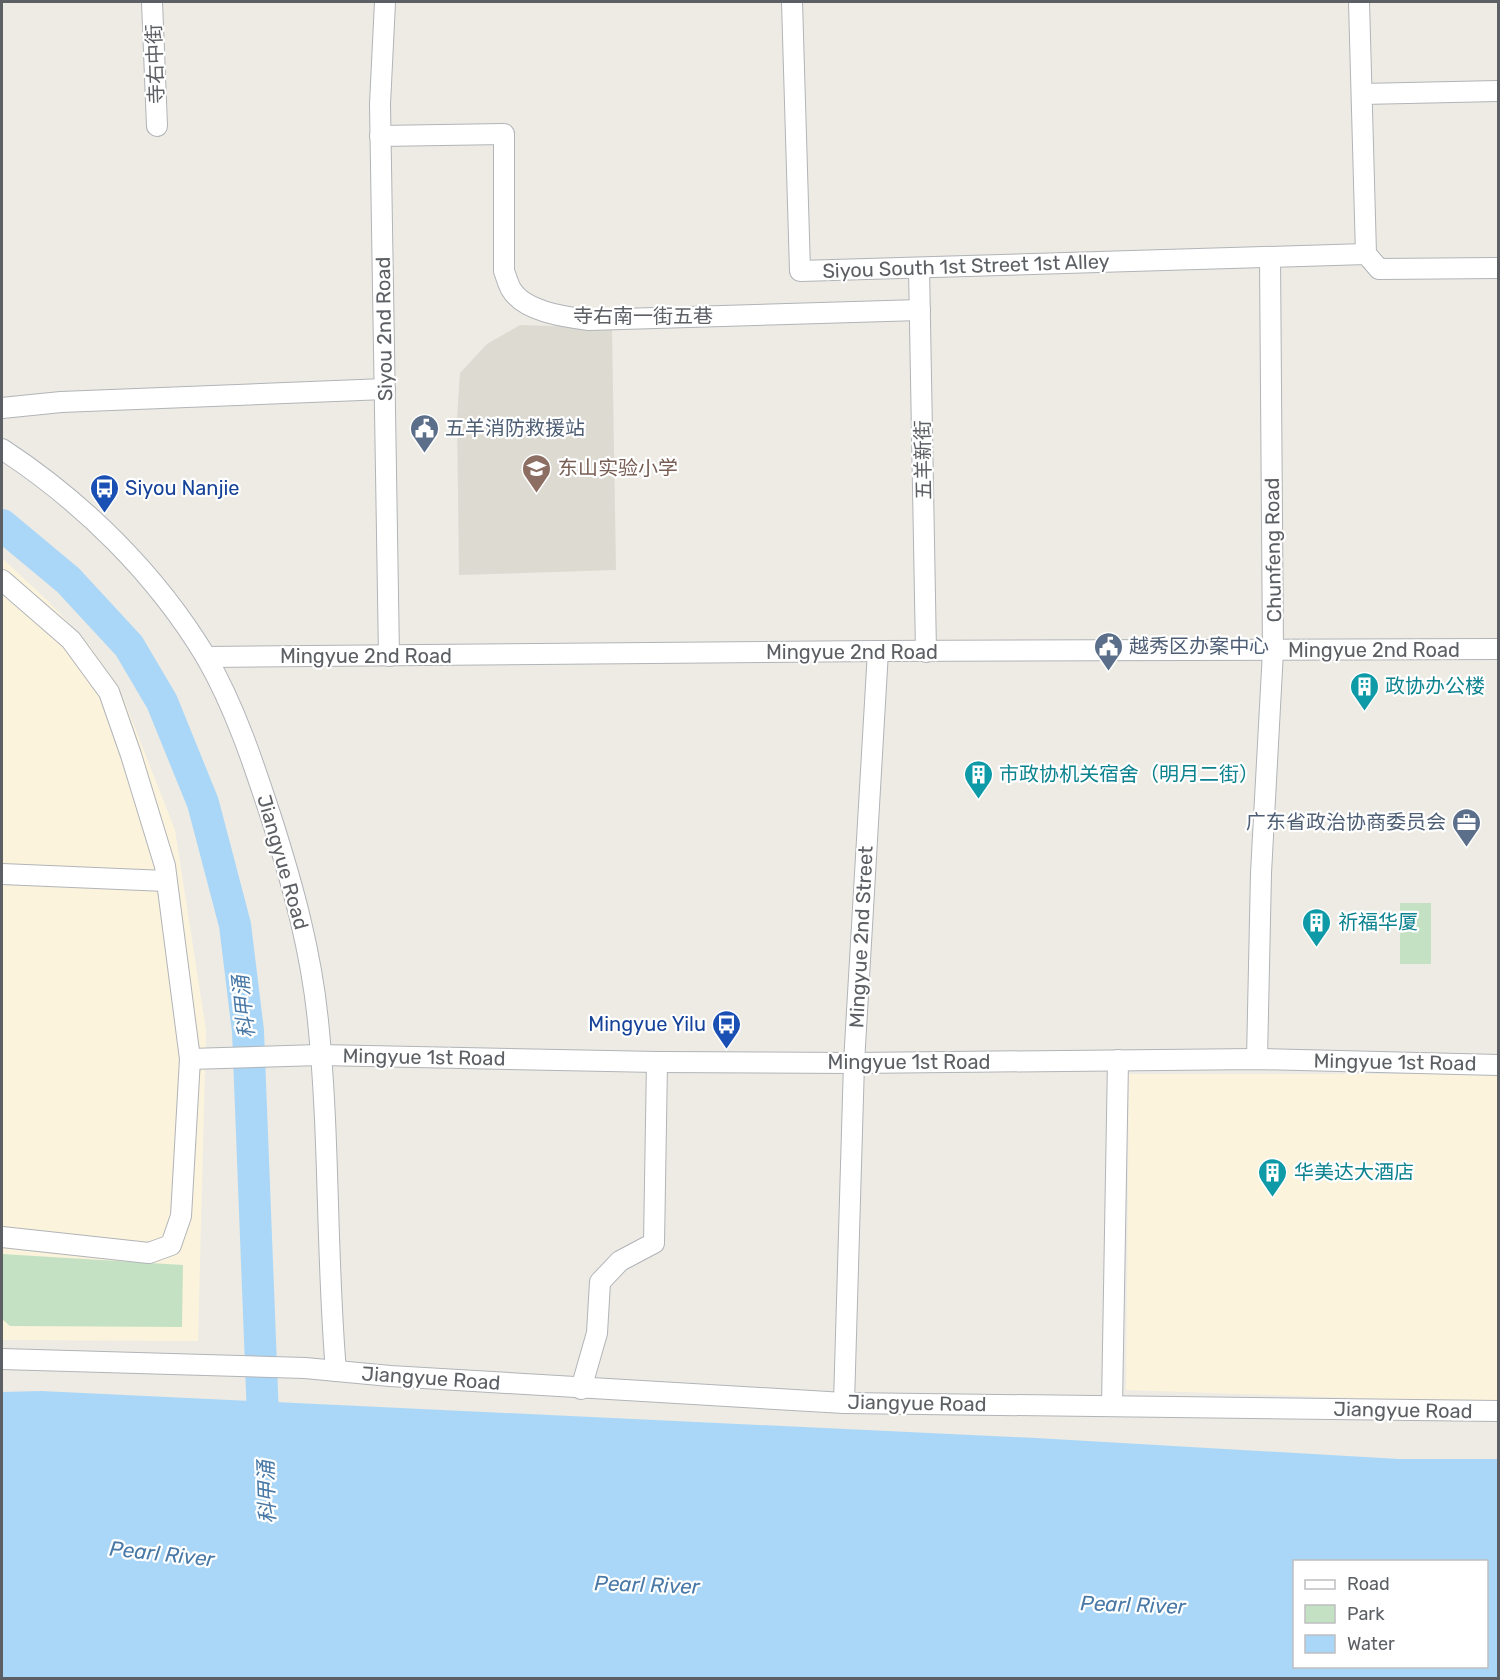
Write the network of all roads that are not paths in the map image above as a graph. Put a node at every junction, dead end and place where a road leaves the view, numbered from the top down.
1 (152, 2) edge
2 (385, 2) edge
3 (792, 2) edge
4 (1359, 2) edge
5 (1498, 91) edge
6 (1362, 94) junction
7 (157, 126) dead end
8 (380, 136) junction
9 (1366, 254) junction
10 (1270, 257) junction
11 (919, 268) junction
12 (1498, 268) edge
13 (920, 310) junction
14 (386, 389) junction
15 (2, 408) edge
16 (2, 449) edge
17 (2, 580) edge
18 (1498, 649) edge
19 (878, 651) junction
20 (1274, 651) junction
21 (926, 652) junction
22 (388, 656) junction
23 (206, 657) junction
24 (2, 874) edge
25 (166, 881) junction
26 (320, 1055) junction
27 (190, 1059) junction
28 (1257, 1059) junction
29 (1118, 1060) junction
30 (657, 1062) junction
31 (854, 1062) junction
32 (1498, 1065) edge
33 (2, 1237) edge
34 (2, 1359) edge
35 (336, 1371) junction
36 (581, 1389) junction
37 (844, 1403) junction
38 (1112, 1405) junction
39 (1498, 1411) edge

1 - 7 street, 寺右中街
2 - 8 street, Siyou 2nd Road
3 - 11 street, Siyou South 1st Street 1st Alley
4 - 6 street
5 - 6 street
6 - 9 street
8 - 13 street, 寺右南一街五巷
8 - 14 street, Siyou 2nd Road
9 - 10 street, Siyou South 1st Street 1st Alley
9 - 12 street
10 - 11 street, Siyou South 1st Street 1st Alley
10 - 20 street, Chunfeng Road
11 - 13 street, 五羊新街
13 - 21 street, 五羊新街
14 - 15 street
14 - 22 street, Siyou 2nd Road
16 - 23 street, Jiangyue Road
17 - 25 street
18 - 20 street, Mingyue 2nd Road
19 - 21 street, Mingyue 2nd Road
19 - 22 street, Mingyue 2nd Road
19 - 31 street, Mingyue 2nd Street
20 - 21 street, Mingyue 2nd Road
20 - 28 street, Chunfeng Road
22 - 23 street, Mingyue 2nd Road
23 - 26 street, Jiangyue Road
24 - 25 street
25 - 27 street
26 - 27 street, Mingyue 1st Road
26 - 30 street, Mingyue 1st Road
26 - 35 street, Jiangyue Road
27 - 33 street
28 - 29 street, Mingyue 1st Road
28 - 32 street, Mingyue 1st Road
29 - 31 street, Mingyue 1st Road
29 - 38 street
30 - 31 street, Mingyue 1st Road
30 - 36 street
31 - 37 street, Mingyue 2nd Street
34 - 35 street, Jiangyue Road
35 - 36 street, Jiangyue Road
36 - 37 street, Jiangyue Road
37 - 38 street, Jiangyue Road
38 - 39 street, Jiangyue Road

